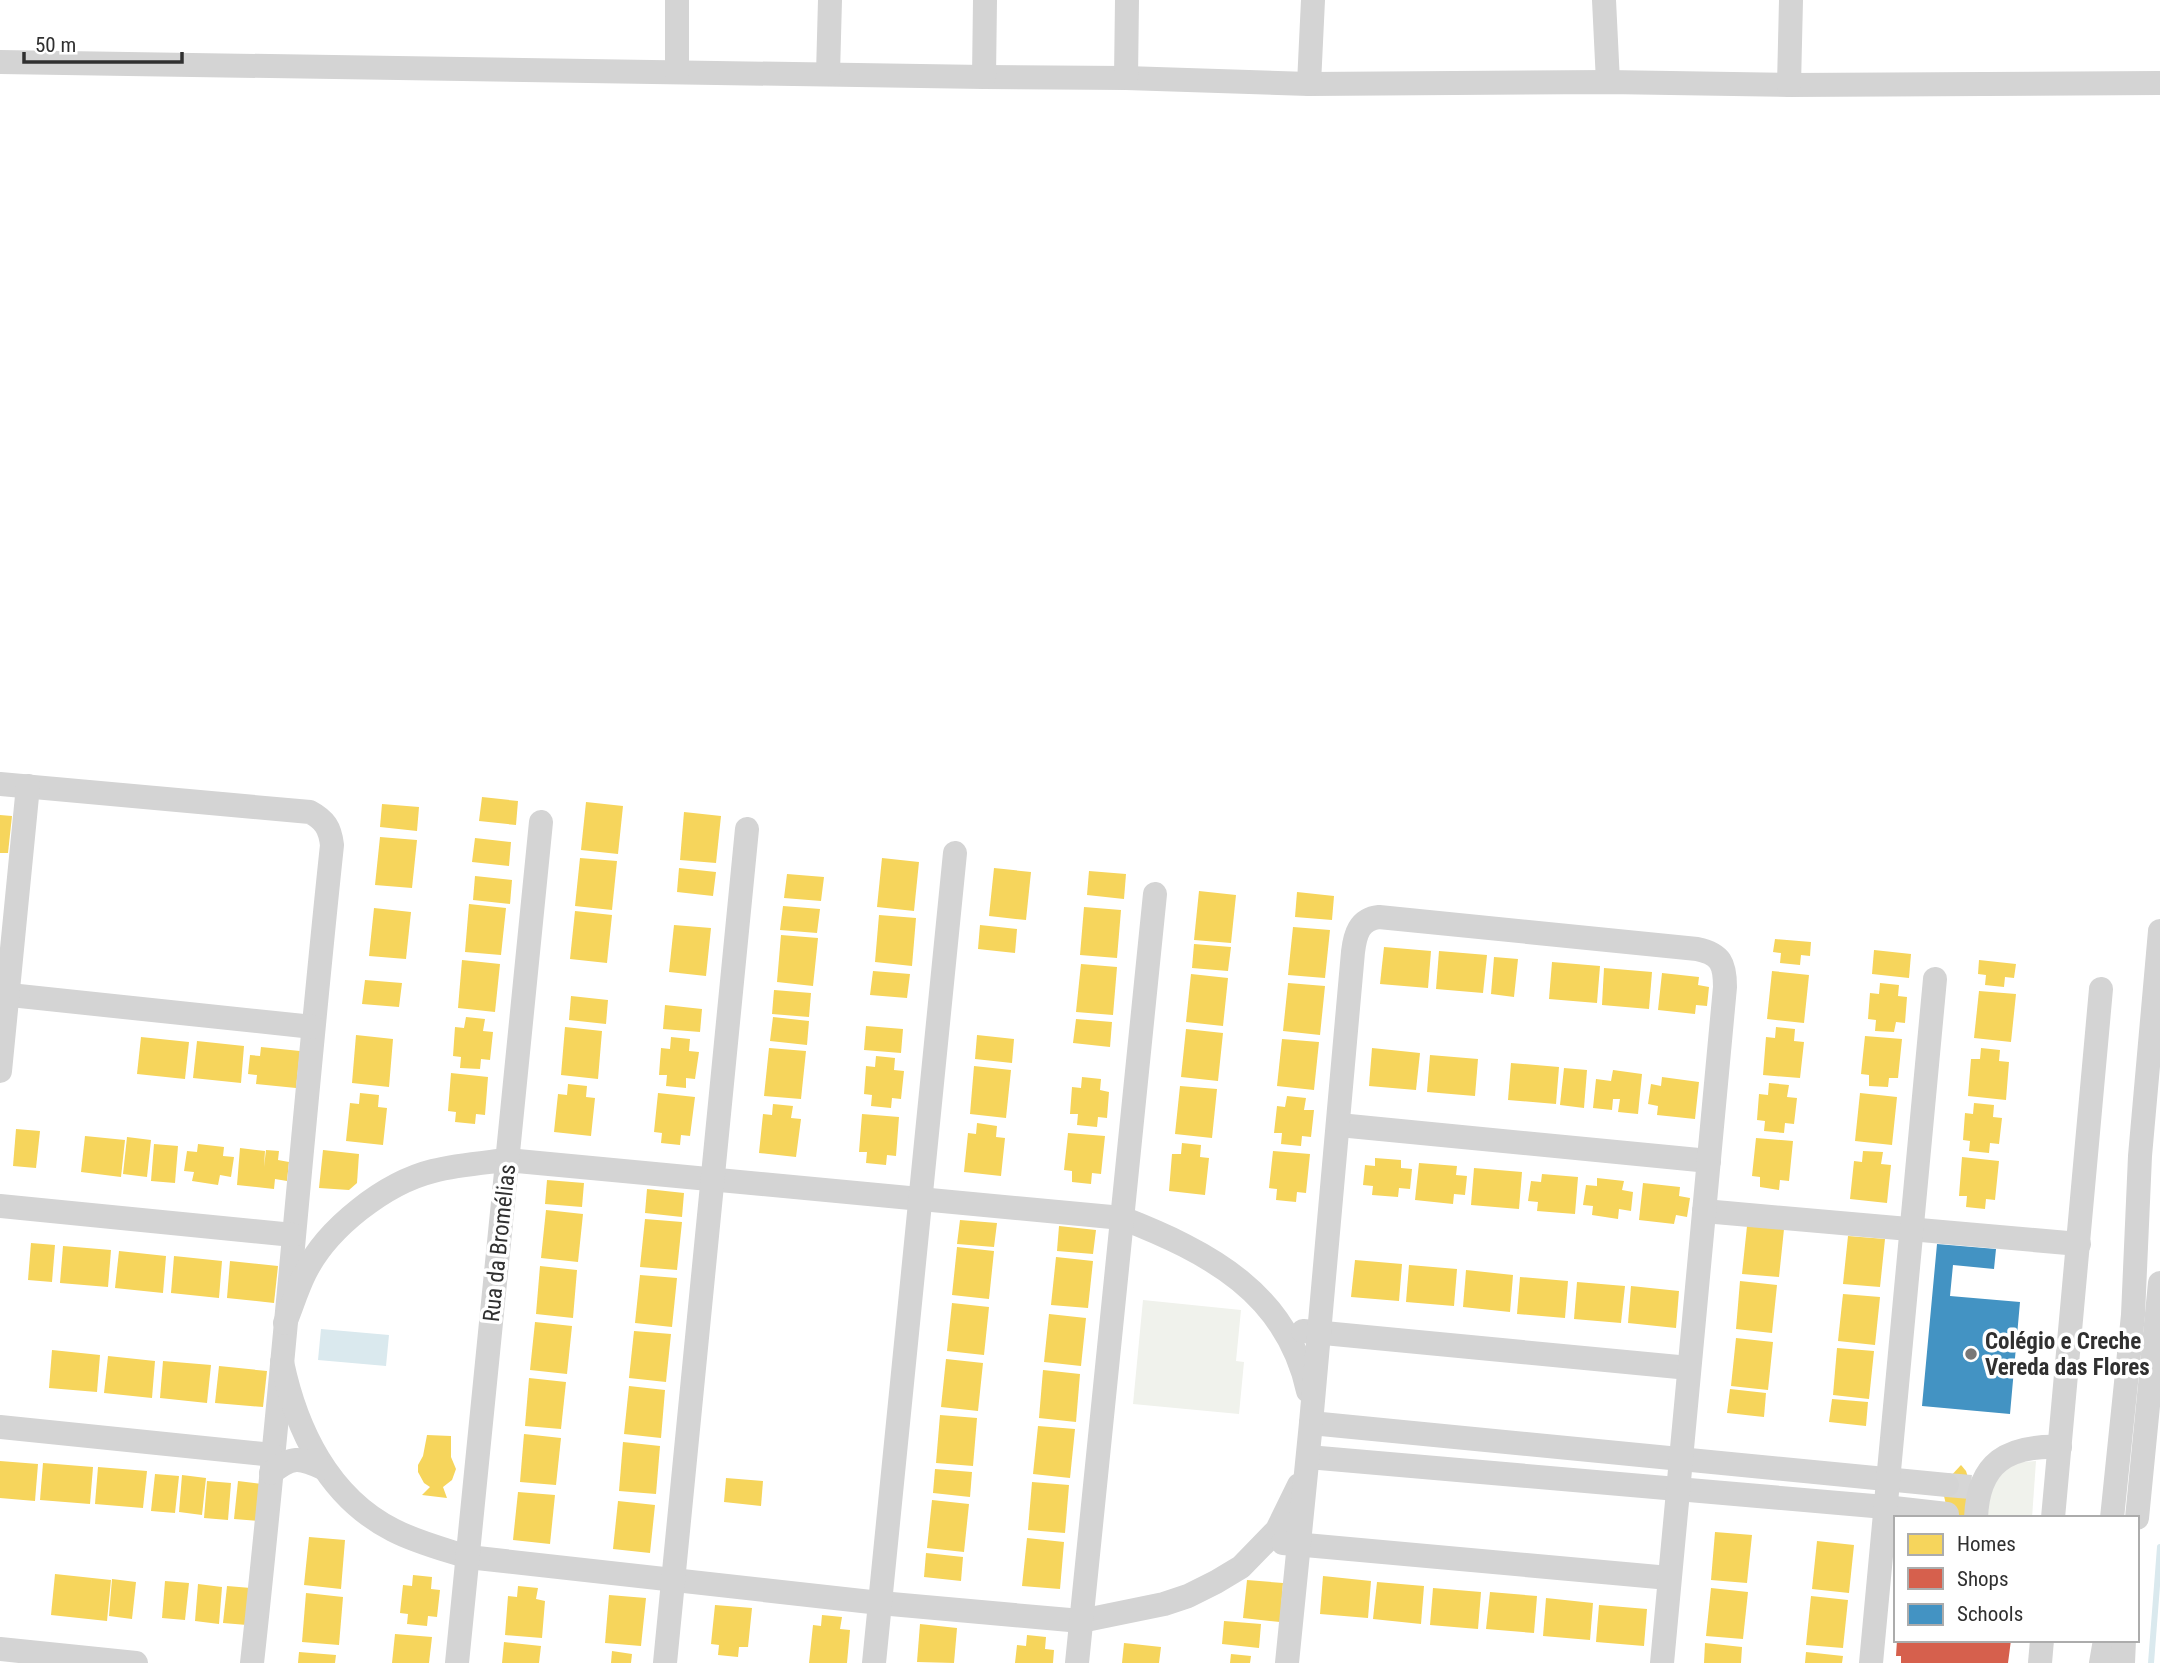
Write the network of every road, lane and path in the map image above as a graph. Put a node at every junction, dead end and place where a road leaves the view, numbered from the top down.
1 (677, 0) edge
2 (830, 0) edge
3 (985, 0) edge
4 (1127, 0) edge
5 (1313, 0) edge
6 (1604, 0) edge
7 (1791, 0) edge
8 (0, 62) edge
9 (677, 72) junction
10 (828, 74) junction
11 (984, 78) junction
12 (1126, 78) junction
13 (1608, 82) junction
14 (1309, 83) junction
15 (2160, 83) edge
16 (1789, 85) junction
17 (0, 783) edge
18 (28, 786) junction
19 (541, 822) dead end
20 (747, 829) dead end
21 (955, 853) dead end
22 (1155, 894) dead end
23 (2160, 931) edge
24 (1935, 979) dead end
25 (2101, 989) dead end
26 (4, 994) edge
27 (313, 1027) junction
28 (0, 1071) edge
29 (1339, 1125) junction
30 (507, 1160) junction
31 (1709, 1161) junction
32 (712, 1181) junction
33 (920, 1200) junction
34 (297, 1201) junction
35 (0, 1206) edge
36 (1704, 1211) junction
37 (1122, 1218) junction
38 (346, 1221) junction
39 (1912, 1230) junction
40 (293, 1235) junction
41 (2079, 1244) junction
42 (2160, 1283) edge
43 (285, 1323) junction
44 (1284, 1329) junction
45 (1319, 1333) junction
46 (282, 1362) junction
47 (1689, 1368) junction
48 (1311, 1423) junction
49 (0, 1427) edge
50 (2060, 1447) junction
51 (1308, 1457) junction
52 (1680, 1459) junction
53 (272, 1464) junction
54 (323, 1468) junction
55 (1888, 1479) junction
56 (1966, 1487) junction
57 (1678, 1489) junction
58 (1885, 1507) junction
59 (1958, 1516) edge
60 (1966, 1516) edge
61 (2053, 1516) edge
62 (2112, 1516) edge
63 (2137, 1516) edge
64 (1267, 1541) junction
65 (1299, 1544) junction
66 (468, 1558) junction
67 (1669, 1578) junction
68 (673, 1580) junction
69 (880, 1602) junction
70 (1081, 1621) junction
71 (2042, 1642) edge
72 (2105, 1642) edge
73 (2124, 1642) edge
74 (0, 1649) edge
75 (136, 1663) edge
76 (252, 1663) edge
77 (457, 1663) edge
78 (665, 1663) edge
79 (874, 1663) edge
80 (1077, 1663) edge
81 (1287, 1663) edge
82 (1662, 1663) edge
83 (1871, 1663) edge
84 (2040, 1663) edge
85 (2101, 1663) edge
86 (2123, 1663) edge

1 - 9 street
2 - 10 street
3 - 11 street
4 - 12 street
5 - 14 street
6 - 13 street
7 - 16 street
8 - 9 street
9 - 10 street
10 - 11 street
11 - 12 street
12 - 14 street
13 - 14 street
13 - 16 street
15 - 16 street
17 - 18 street
18 - 26 street
18 - 27 street
19 - 30 street, Rua da Bromélias
20 - 32 street
21 - 33 street
22 - 37 street
23 - 62 street
24 - 39 street
25 - 41 street
26 - 27 street
26 - 28 street
27 - 34 street
29 - 31 street
29 - 31 street
29 - 45 street
30 - 32 street
30 - 38 street
30 - 66 street, Rua da Bromélias
31 - 36 street
32 - 33 street
32 - 68 street
33 - 37 street
33 - 69 street
34 - 38 street
34 - 40 street
35 - 40 street
36 - 39 street
36 - 47 street
37 - 44 street
37 - 70 street
38 - 43 street
39 - 41 street
39 - 55 street
40 - 43 street
41 - 50 street
42 - 63 street
43 - 46 street
44 - 45 street
44 - 48 street
45 - 47 street
45 - 48 street
46 - 53 street
46 - 54 street
47 - 52 street
48 - 51 street
48 - 52 street
49 - 53 street
50 - 56 street
50 - 61 street
51 - 57 street
51 - 64 street
51 - 65 street
52 - 55 street
52 - 57 street
53 - 54 street
53 - 76 street
54 - 66 street
55 - 56 street
55 - 58 street
56 - 60 street
57 - 58 street
57 - 67 street
58 - 59 street
58 - 83 street
64 - 65 street
64 - 70 street
65 - 67 street
65 - 81 street
66 - 68 street
66 - 77 street, Rua da Bromélias
67 - 82 street
68 - 69 street
68 - 78 street
69 - 70 street
69 - 79 street
70 - 80 street
71 - 84 street
72 - 85 street
73 - 86 street
74 - 75 street

